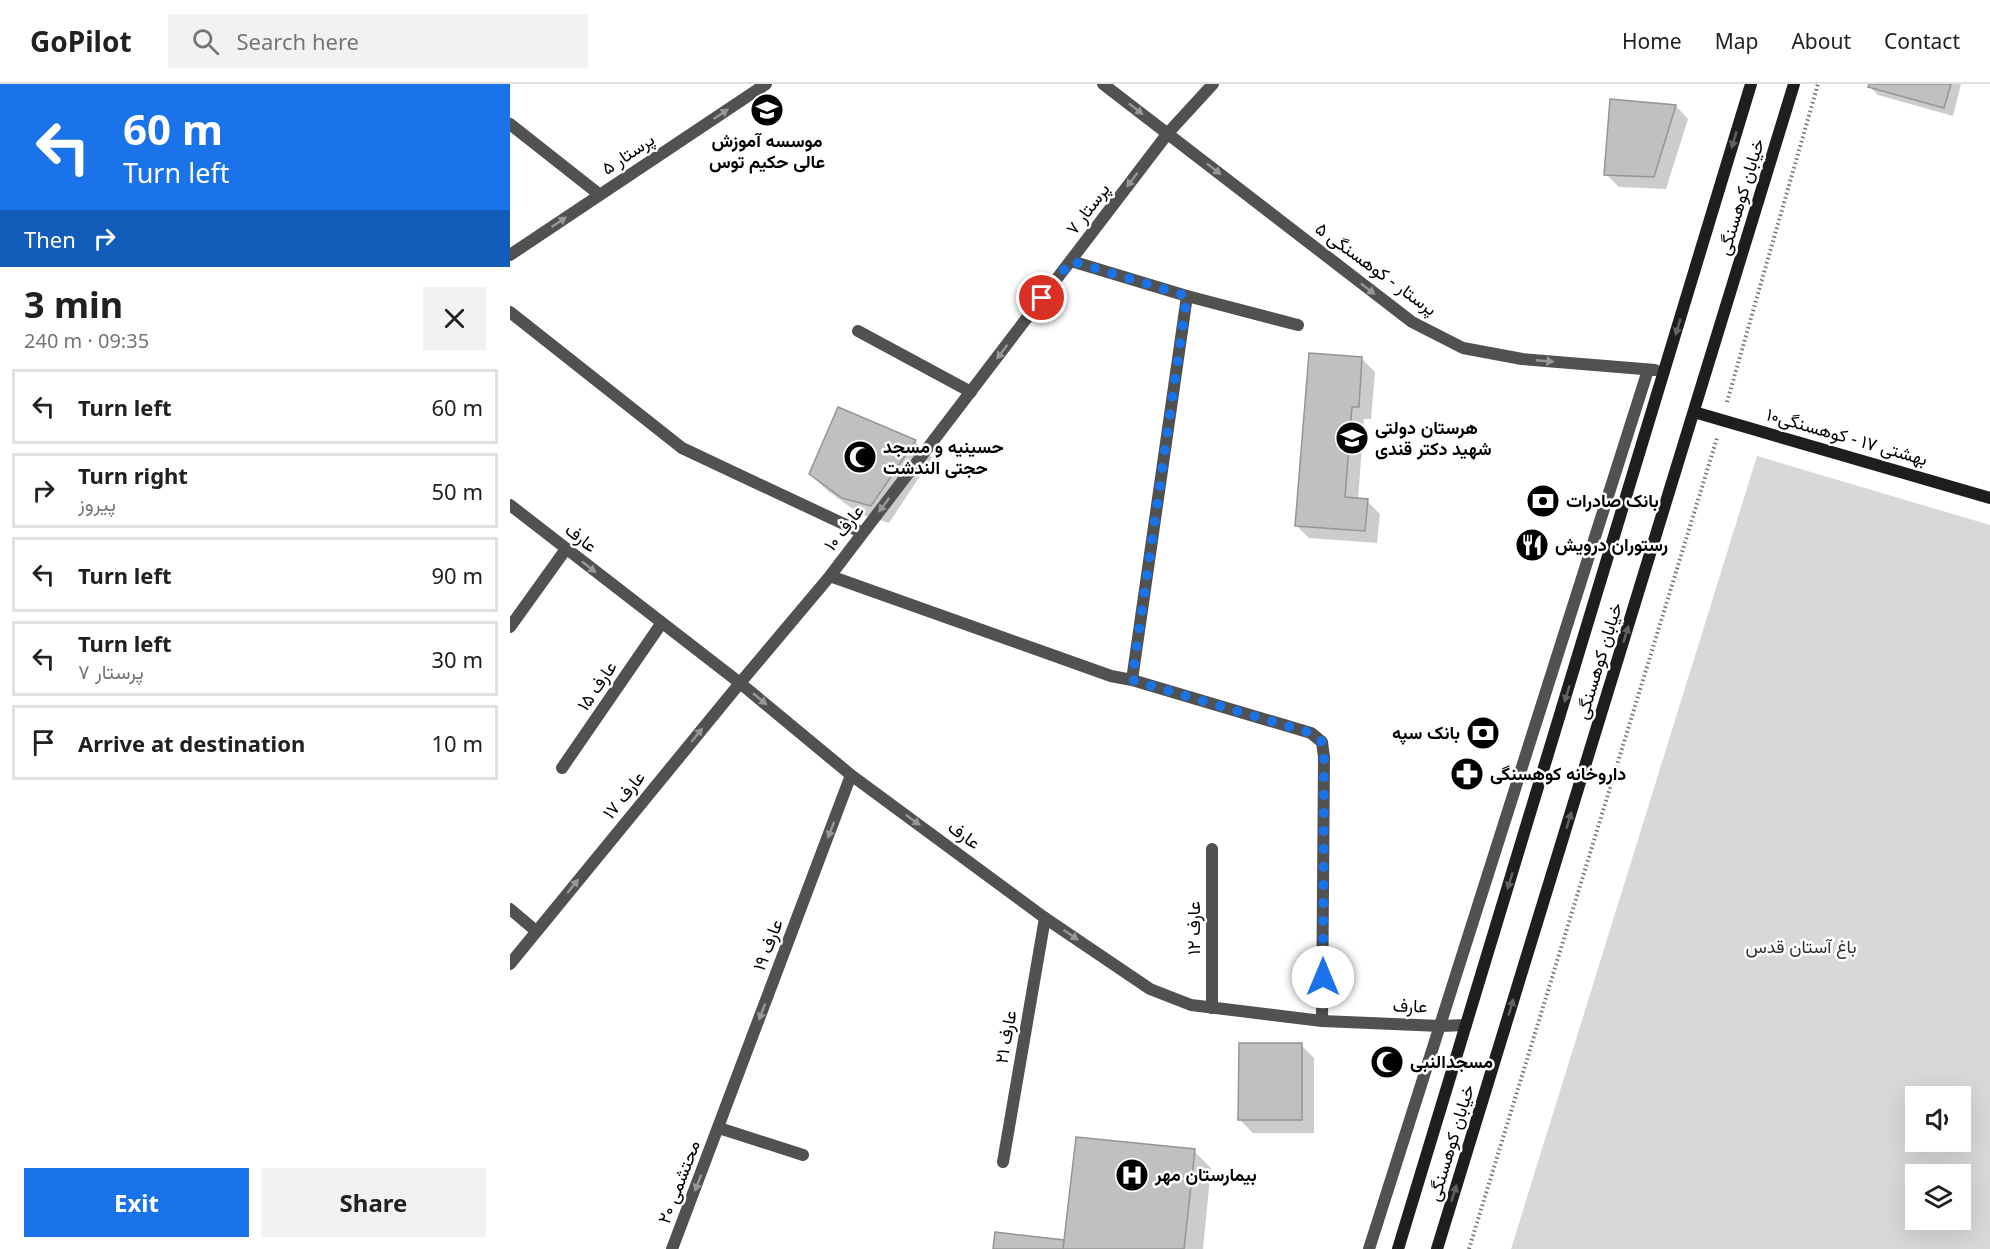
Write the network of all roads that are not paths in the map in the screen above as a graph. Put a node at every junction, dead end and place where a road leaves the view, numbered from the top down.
1 (766, 84) edge
2 (1103, 84) edge
3 (1213, 84) edge
4 (1751, 84) edge
5 (1794, 84) edge
6 (510, 124) edge
7 (1168, 134) junction
8 (600, 195) junction
9 (510, 255) edge
10 (1071, 261) junction
11 (1187, 296) junction
12 (510, 312) edge
13 (1298, 325) dead end
14 (858, 331) dead end
15 (1648, 370) junction
16 (1665, 370) junction
17 (971, 392) junction
18 (1694, 412) junction
19 (1990, 498) edge
20 (510, 505) edge
21 (863, 533) junction
22 (566, 549) junction
23 (830, 576) junction
24 (661, 624) junction
25 (510, 627) edge
26 (1132, 680) junction
27 (740, 683) junction
28 (562, 768) dead end
29 (851, 775) junction
30 (1212, 849) dead end
31 (510, 909) edge
32 (1045, 918) junction
33 (536, 931) junction
34 (510, 964) edge
35 (1212, 1008) junction
36 (1322, 1021) junction
37 (1466, 1025) junction
38 (1441, 1026) junction
39 (719, 1128) junction
40 (803, 1155) dead end
41 (1003, 1162) dead end
42 (672, 1249) edge
43 (1369, 1249) edge
44 (1398, 1249) edge
45 (1437, 1249) edge

8 -> 1 street, پرستار ۵
2 -> 7 street, پرستار - کوهسنگی ۵
3 - 7 street, پرستار ۷
4 -> 16 main road, خیابان کوهسنگی
5 - 18 main road, خیابان کوهسنگی
6 - 8 street
7 -> 10 street, پرستار ۷
7 -> 15 street, پرستار - کوهسنگی ۵
9 -> 8 street, پرستار ۵
10 - 11 street
10 -> 17 street, پرستار ۷
11 - 13 street
11 - 26 street
12 - 21 street
14 - 17 street
15 - 16 street, پرستار - کوهسنگی ۵
15 - 38 street
16 -> 37 main road, خیابان کوهسنگی
17 -> 21 street, عارف ۱۰
18 - 19 main road, بهشتی ۱۷ - کوهسنگی۱۰
45 -> 18 main road, خیابان کوهسنگی
20 - 22 street, عارف
21 - 23 street, عارف ۱۰
22 -> 24 street, عارف
22 - 25 street
23 - 26 street
23 - 27 street, عارف ۱۰
24 - 27 street, عارف
24 - 28 street, عارف ۱۵
26 - 36 street
27 -> 29 street, عارف
33 -> 27 street, عارف ۱۷
29 -> 32 street, عارف
29 -> 39 street, عارف ۱۹
30 - 35 street, عارف ۱۲
31 - 33 street
32 -> 35 street, عارف
32 - 41 street, عارف ۲۱
33 - 34 street, عارف ۱۷
35 - 36 street, عارف
36 - 38 street, عارف
37 - 38 street, عارف
37 - 44 main road, خیابان کوهسنگی
38 - 43 street
39 - 40 street
39 -> 42 street, محتشمی ۲۰

